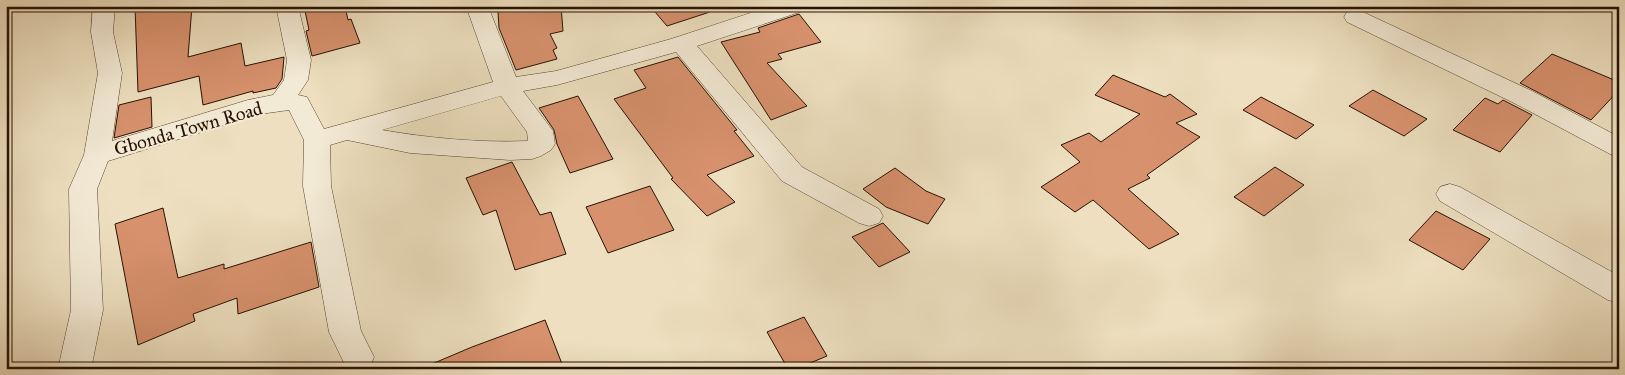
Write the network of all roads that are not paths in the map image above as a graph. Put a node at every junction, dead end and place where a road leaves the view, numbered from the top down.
1 (104, 6) edge
2 (287, 6) edge
3 (477, 6) edge
4 (795, 6) edge
5 (1355, 17) dead end
6 (679, 44) junction
7 (507, 86) junction
8 (281, 102) junction
9 (347, 132) junction
10 (317, 140) junction
11 (1619, 148) edge
12 (97, 155) junction
13 (1450, 194) dead end
14 (869, 216) dead end
15 (1619, 291) edge
16 (358, 357) dead end
17 (74, 369) edge

1 - 12 street, Gbonda Town Road
2 - 8 street
3 - 7 street
4 - 6 street
5 - 11 street
6 - 7 street
6 - 14 street
7 - 9 street
7 - 9 street
8 - 10 street, Gbonda Town Road
8 - 12 street, Gbonda Town Road
9 - 10 street
10 - 16 street
12 - 17 street
13 - 15 street

